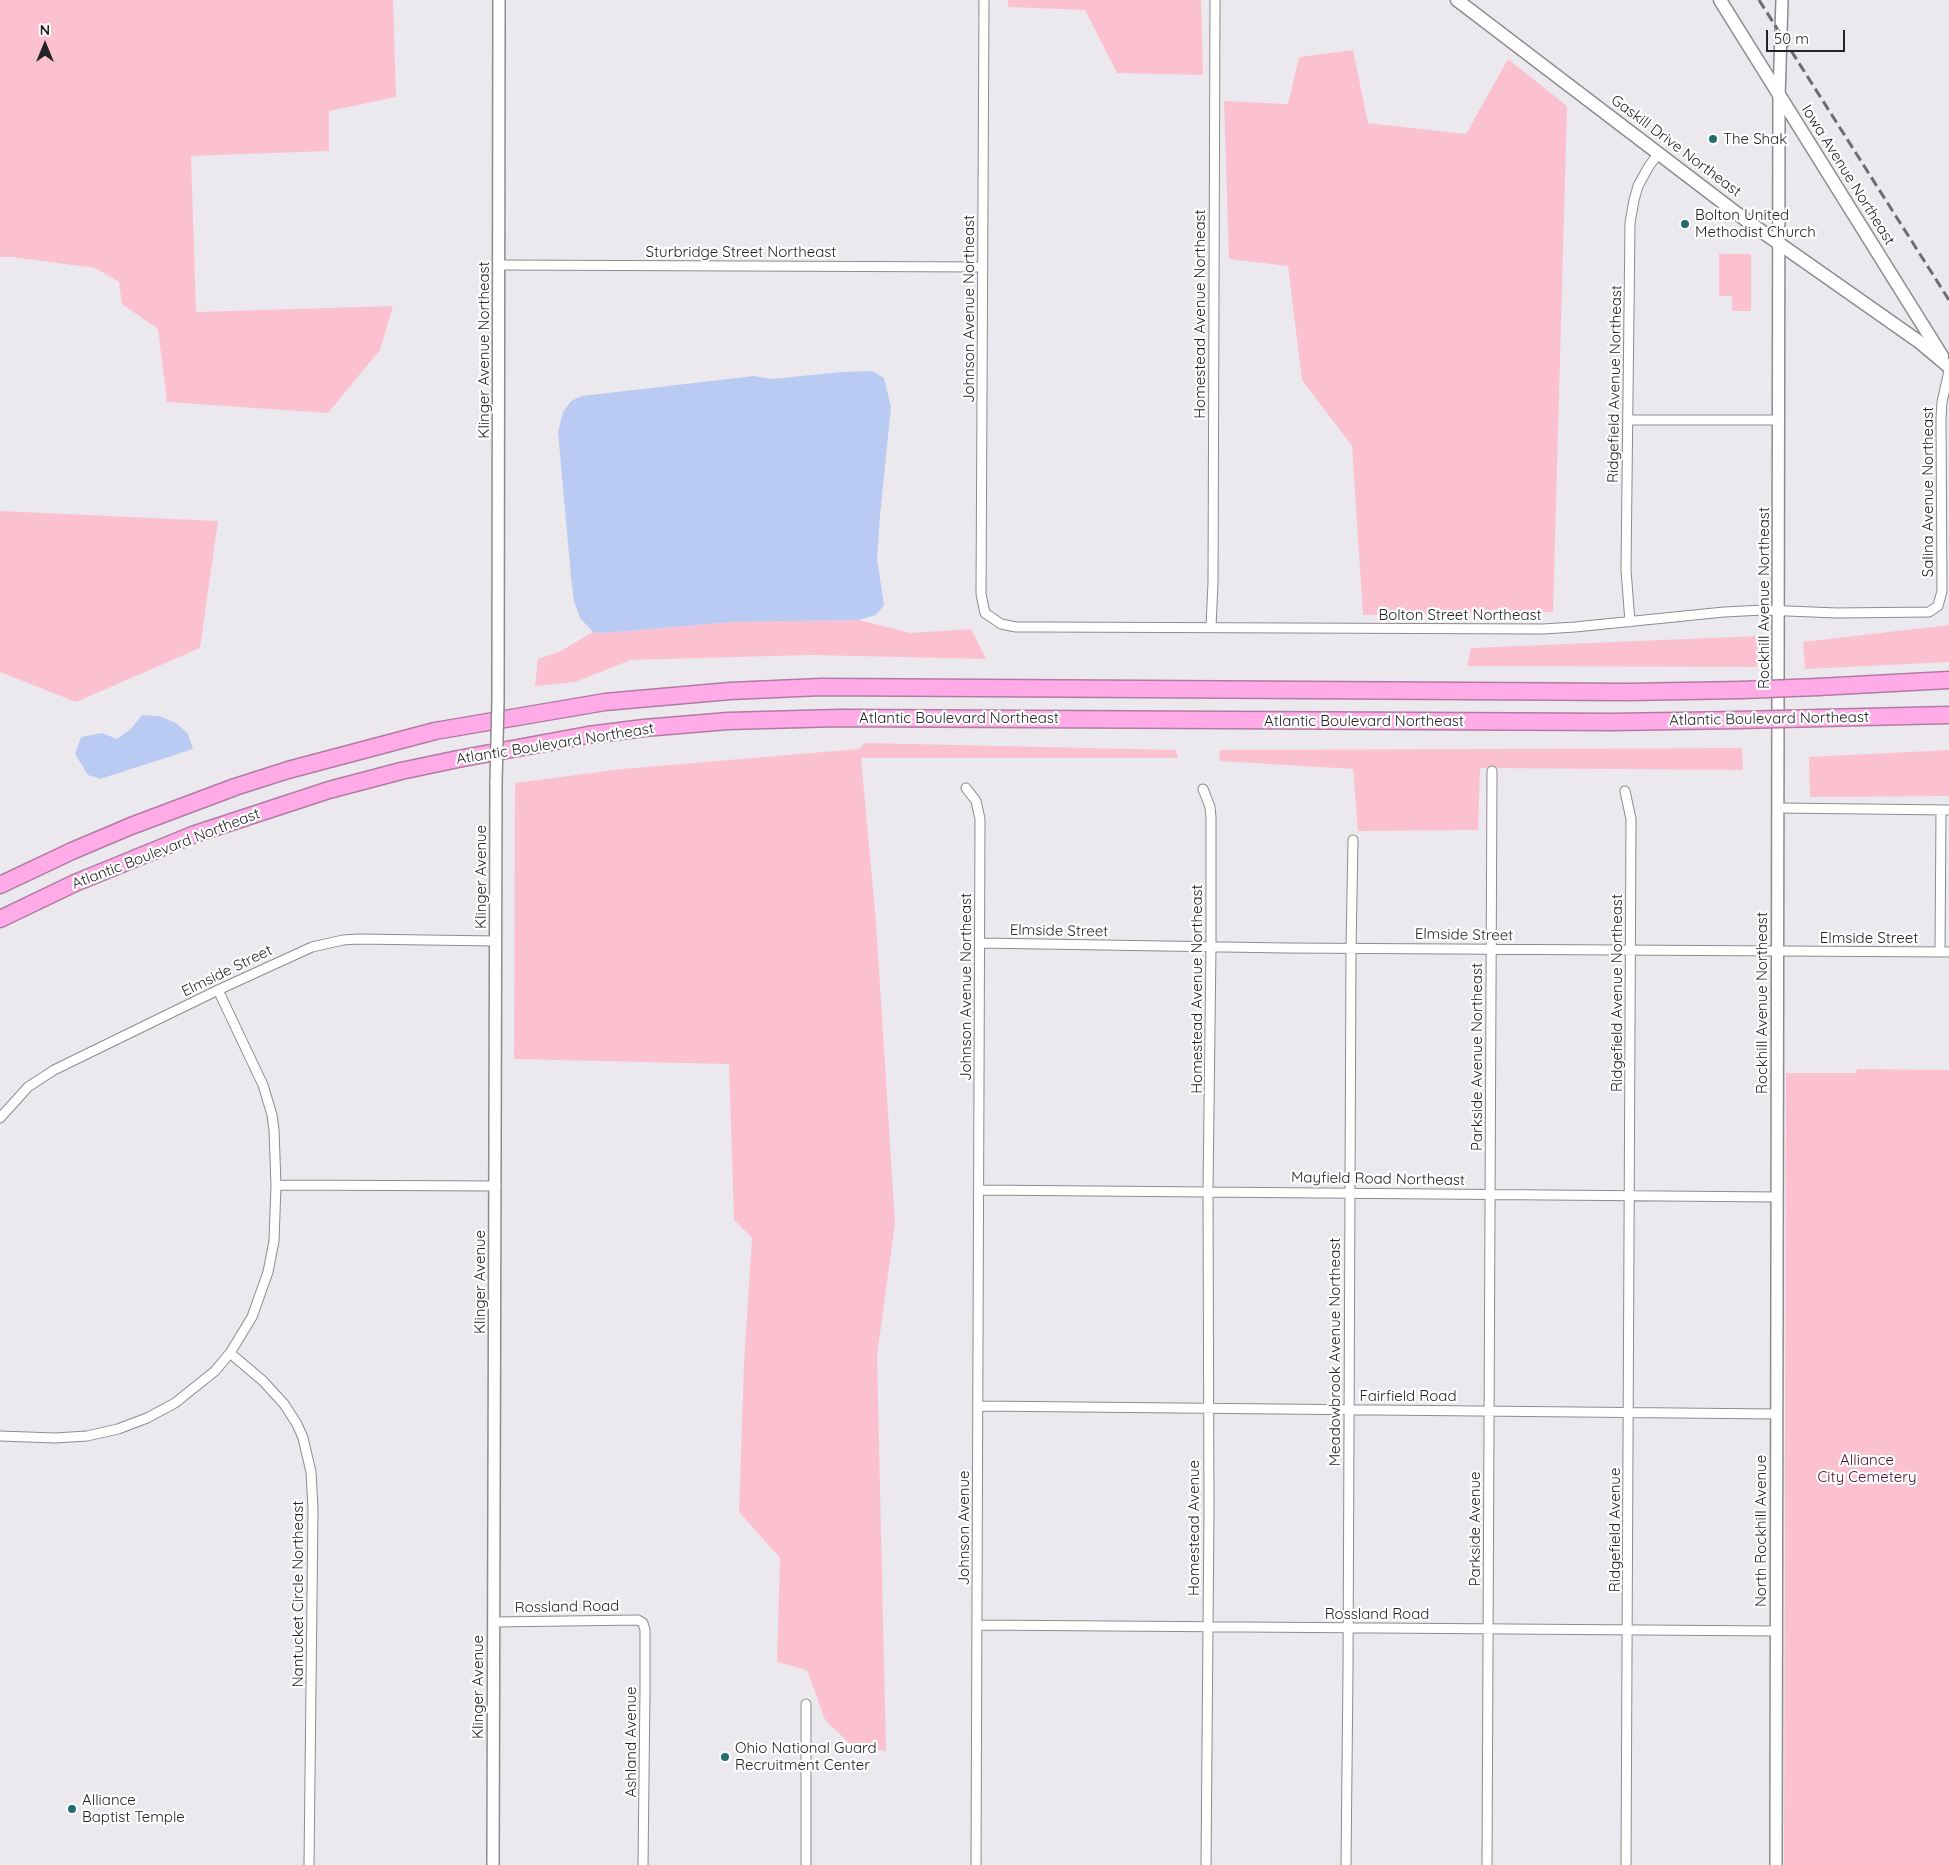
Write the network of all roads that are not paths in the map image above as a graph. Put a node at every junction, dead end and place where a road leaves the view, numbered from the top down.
1 (499, 0) edge
2 (984, 0) edge
3 (1215, 0) edge
4 (1457, 0) edge
5 (1720, 0) edge
6 (1782, 0) edge
7 (1779, 97) junction
8 (1659, 153) junction
9 (1779, 244) junction
10 (500, 265) junction
11 (983, 267) junction
12 (1949, 367) edge
13 (1949, 371) edge
14 (1628, 420) junction
15 (1780, 420) junction
16 (1933, 610) joint
17 (1779, 611) junction
18 (988, 617) joint
19 (1630, 622) junction
20 (1211, 628) junction
21 (1949, 680) edge
22 (498, 700) joint
23 (1949, 715) edge
24 (1492, 771) dead end
25 (966, 788) dead end
26 (1203, 789) dead end
27 (1625, 790) dead end
28 (1778, 808) junction
29 (1945, 810) edge
30 (1353, 840) dead end
31 (0, 885) edge
32 (0, 920) edge
33 (496, 941) junction
34 (980, 943) junction
35 (1211, 946) junction
36 (1351, 948) junction
37 (1491, 949) junction
38 (1630, 951) junction
39 (1778, 951) junction
40 (1945, 952) edge
41 (218, 990) junction
42 (0, 1118) edge
43 (276, 1186) junction
44 (496, 1186) junction
45 (980, 1190) junction
46 (1208, 1191) junction
47 (1350, 1192) junction
48 (1490, 1194) junction
49 (1630, 1195) junction
50 (1776, 1197) junction
51 (230, 1353) junction
52 (979, 1406) junction
53 (1209, 1408) junction
54 (1349, 1409) junction
55 (1489, 1410) junction
56 (1629, 1414) junction
57 (1776, 1414) junction
58 (0, 1436) edge
59 (641, 1621) joint
60 (494, 1622) junction
61 (978, 1625) junction
62 (1208, 1627) junction
63 (1348, 1627) junction
64 (1488, 1628) junction
65 (1628, 1629) junction
66 (1776, 1631) junction
67 (806, 1704) dead end
68 (309, 1865) edge
69 (493, 1865) edge
70 (643, 1865) edge
71 (806, 1865) edge
72 (976, 1865) edge
73 (1206, 1865) edge
74 (1346, 1865) edge
75 (1487, 1865) edge
76 (1626, 1865) edge
77 (1776, 1865) edge

1 - 10 street, Klinger Avenue Northeast
2 - 11 street, Johnson Avenue Northeast
3 - 20 street, Homestead Avenue Northeast
4 - 8 main road, Gaskill Drive Northeast
5 - 7 main road, Iowa Avenue Northeast
6 - 7 street, Rockhill Avenue Northeast
7 - 9 street, Rockhill Avenue Northeast
7 - 12 main road, Iowa Avenue Northeast
8 - 9 main road, Gaskill Drive Northeast
8 - 14 street, Ridgefield Avenue Northeast
9 - 12 main road, Gaskill Drive Northeast
9 - 15 street, Rockhill Avenue Northeast
10 - 11 street, Sturbridge Street Northeast
10 - 22 street, Klinger Avenue Northeast
11 - 18 street, Johnson Avenue Northeast
13 - 16 street, Salina Avenue Northeast
14 - 15 street
14 - 19 street, Ridgefield Avenue Northeast
15 - 17 street, Rockhill Avenue Northeast
16 - 17 street, Bolton Street Northeast
17 - 19 street, Bolton Street Northeast
17 - 28 street, Rockhill Avenue Northeast
18 - 20 street, Bolton Street Northeast
19 - 20 street, Bolton Street Northeast
21 - 31 highway, Atlantic Boulevard Northeast, bridge
22 - 33 street, Klinger Avenue, bridge
23 - 32 highway, Atlantic Boulevard Northeast, bridge
24 - 37 street, Parkside Avenue Northeast
25 - 34 street, Johnson Avenue Northeast
26 - 35 street, Homestead Avenue Northeast
27 - 38 street, Ridgefield Avenue Northeast
28 - 29 street
28 - 39 street, Rockhill Avenue Northeast
29 - 40 street
30 - 36 street, Meadowbrook Avenue Northeast
33 - 41 street, Elmside Street
33 - 44 street, Klinger Avenue
34 - 35 street, Elmside Street
34 - 45 street, Johnson Avenue Northeast
35 - 36 street, Elmside Street
35 - 46 street, Homestead Avenue Northeast
36 - 37 street, Elmside Street
36 - 47 street, Meadowbrook Avenue Northeast
37 - 38 street, Elmside Street
37 - 48 street, Parkside Avenue Northeast
38 - 39 street, Elmside Street
38 - 49 street, Ridgefield Avenue Northeast
39 - 40 street, Elmside Street
39 - 50 street, Rockhill Avenue Northeast
41 - 42 street, Elmside Street
41 - 43 street
43 - 44 street
43 - 51 street
44 - 60 street, Klinger Avenue
45 - 46 street, Mayfield Road Northeast
45 - 52 street, Johnson Avenue
46 - 47 street, Mayfield Road Northeast
46 - 53 street, Homestead Avenue
47 - 48 street, Mayfield Road Northeast
47 - 54 street, Meadowbrook Avenue Northeast
48 - 49 street, Mayfield Road Northeast
48 - 55 street, Parkside Avenue
49 - 50 street, Mayfield Road Northeast
49 - 56 street, Ridgefield Avenue
50 - 57 street, North Rockhill Avenue
51 - 58 street
51 - 68 street, Nantucket Circle Northeast
52 - 53 street, Fairfield Road
52 - 61 street, Johnson Avenue
53 - 54 street, Fairfield Road
53 - 62 street, Homestead Avenue
54 - 55 street, Fairfield Road
54 - 63 street, Meadowbrook Avenue Northeast
55 - 56 street, Fairfield Road
55 - 64 street, Parkside Avenue
56 - 57 street, Fairfield Road
56 - 65 street, Ridgefield Avenue
57 - 66 street, North Rockhill Avenue
59 - 60 street, Rossland Road
59 - 70 street, Ashland Avenue
60 - 69 street, Klinger Avenue
61 - 62 street, Rossland Road
61 - 72 street, Johnson Avenue
62 - 63 street, Rossland Road
62 - 73 street, Homestead Avenue
63 - 64 street, Rossland Road
63 - 74 street, Meadowbrook Avenue Northeast
64 - 65 street, Rossland Road
64 - 75 street, Parkside Avenue
65 - 66 street, Rossland Road
65 - 76 street, Ridgefield Avenue
66 - 77 street, North Rockhill Avenue
67 - 71 street

